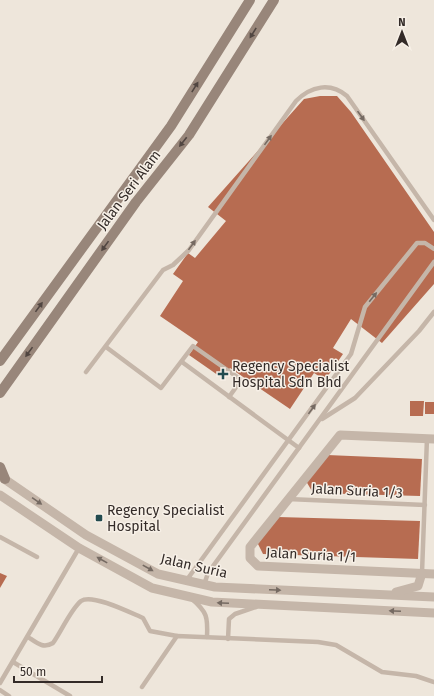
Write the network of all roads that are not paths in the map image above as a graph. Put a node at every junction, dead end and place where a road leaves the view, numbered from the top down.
1 (250, 0) edge
2 (274, 0) edge
3 (434, 220) edge
4 (434, 250) edge
5 (434, 262) edge
6 (434, 312) edge
7 (106, 347) junction
8 (0, 361) edge
9 (182, 362) junction
10 (86, 372) dead end
11 (0, 393) edge
12 (229, 397) junction
13 (318, 421) junction
14 (431, 439) edge
15 (289, 440) junction
16 (299, 448) junction
17 (0, 467) edge
18 (2, 477) edge
19 (0, 495) edge
20 (288, 499) junction
21 (425, 505) junction
22 (0, 537) edge
23 (79, 548) junction
24 (37, 557) dead end
25 (422, 573) junction
26 (434, 574) edge
27 (186, 581) junction
28 (204, 585) junction
29 (382, 595) junction
30 (188, 596) junction
31 (434, 597) edge
32 (261, 605) junction
33 (434, 613) edge
34 (177, 636) junction
35 (28, 637) junction
36 (207, 637) junction
37 (228, 639) junction
38 (14, 662) junction
39 (0, 682) edge
40 (434, 682) edge
41 (142, 687) dead end
42 (0, 690) edge
43 (9, 696) edge
44 (70, 696) edge

8 -> 1 main road, Jalan Seri Alam
2 -> 11 main road, Jalan Seri Alam
7 -> 3 lane
15 -> 4 lane
5 - 13 lane
6 - 13 lane
7 - 9 lane
7 - 10 lane
9 - 12 lane
9 - 12 lane
12 - 15 lane
13 - 16 lane
14 - 20 street, Jalan Suria 1/1
14 - 21 lane
15 - 16 lane
15 - 27 lane
16 - 28 lane
17 - 18 main road
18 -> 27 street, Jalan Suria
19 - 23 street, Jalan Suria
20 - 21 lane, Jalan Suria 1/3
20 - 25 street, Jalan Suria 1/1
21 - 25 lane
22 - 24 lane
30 -> 23 street, Jalan Suria
23 - 35 lane
25 - 26 street, Jalan Suria 1/1
25 - 29 street
27 - 28 street, Jalan Suria
28 -> 29 street, Jalan Suria
29 - 31 street, Jalan Suria
32 -> 30 street, Jalan Suria
30 - 36 lane
33 -> 32 street, Jalan Suria
32 - 37 lane
34 - 35 lane
34 - 36 lane
34 - 41 lane
35 - 38 lane
36 - 37 lane
37 - 40 lane
38 - 39 lane
38 - 44 lane
42 - 43 lane

